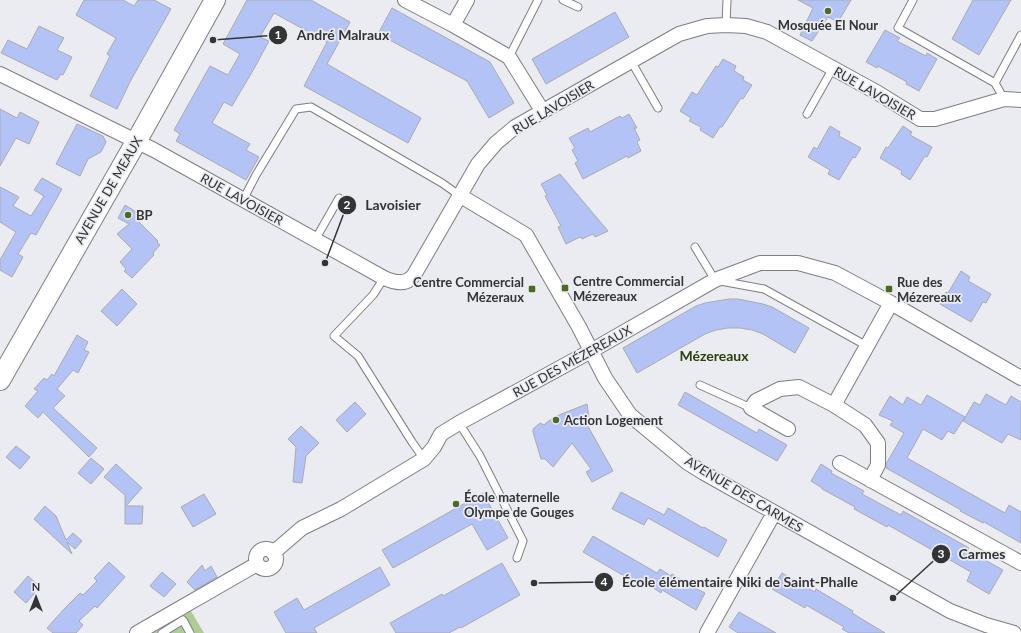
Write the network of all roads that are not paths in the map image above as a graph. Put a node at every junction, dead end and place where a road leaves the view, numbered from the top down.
1 (214, 0) edge
2 (405, 0) edge
3 (468, 0) edge
4 (538, 0) edge
5 (564, 0) edge
6 (727, 0) edge
7 (913, 0) edge
8 (578, 7) dead end
9 (453, 25) junction
10 (726, 25) junction
11 (1021, 34) edge
12 (509, 57) junction
13 (631, 60) junction
14 (833, 68) junction
15 (0, 74) edge
16 (995, 83) junction
17 (1004, 100) junction
18 (1021, 100) edge
19 (658, 108) dead end
20 (543, 112) junction
21 (807, 114) dead end
22 (136, 142) junction
23 (459, 195) junction
24 (339, 198) dead end
25 (243, 200) junction
26 (315, 240) junction
27 (695, 247) dead end
28 (384, 278) junction
29 (715, 280) junction
30 (891, 303) junction
31 (867, 346) junction
32 (591, 351) junction
33 (1021, 378) edge
34 (0, 380) edge
35 (700, 385) dead end
36 (834, 405) junction
37 (751, 408) junction
38 (459, 423) junction
39 (788, 429) dead end
40 (424, 459) junction
41 (840, 464) dead end
42 (870, 480) junction
43 (774, 513) junction
44 (517, 558) dead end
45 (1021, 563) edge
46 (1021, 627) edge
47 (137, 633) edge
48 (162, 633) edge
49 (190, 633) edge
50 (707, 633) edge
51 (1014, 633) edge
52 (1018, 633) edge

1 - 22 main road, AVENUE DE MEAUX
2 - 9 street
3 - 9 street
4 - 12 lane
5 - 8 lane
6 - 10 lane
7 - 16 lane
9 - 12 street
10 - 13 street, RUE LAVOISIER
10 - 14 street, RUE LAVOISIER
11 - 16 lane
12 - 20 street
13 - 19 lane
13 - 20 street, RUE LAVOISIER
14 - 17 street, RUE LAVOISIER
14 - 21 lane
15 - 22 street, RUE LAVOISIER
16 - 17 lane
17 - 18 street, RUE LAVOISIER
20 - 23 street, RUE LAVOISIER
22 - 25 street, RUE LAVOISIER
22 - 34 main road, AVENUE DE MEAUX
23 - 25 lane
23 - 28 street, RUE LAVOISIER
23 - 32 street, AVENUE DES CARMES
24 - 26 lane
25 - 26 street, RUE LAVOISIER
26 - 28 street, RUE LAVOISIER
27 - 29 lane
28 - 40 lane
29 - 30 street, RUE DES MÉZEREAUX
29 - 31 lane
29 - 32 street, RUE DES MÉZEREAUX
30 - 31 street
30 - 33 street, RUE DES MÉZEREAUX
31 - 36 street
32 - 38 street, RUE DES MÉZEREAUX
32 - 43 street, AVENUE DES CARMES
35 - 37 lane
36 - 37 street
36 - 42 street
37 - 39 street
38 - 40 street, RUE DES MÉZEREAUX
38 - 44 lane
40 - 47 street, RUE DES MÉZEREAUX
41 - 42 street
42 - 45 street
43 - 50 street
43 - 51 street, AVENUE DES CARMES
46 - 52 street
48 - 49 lane

